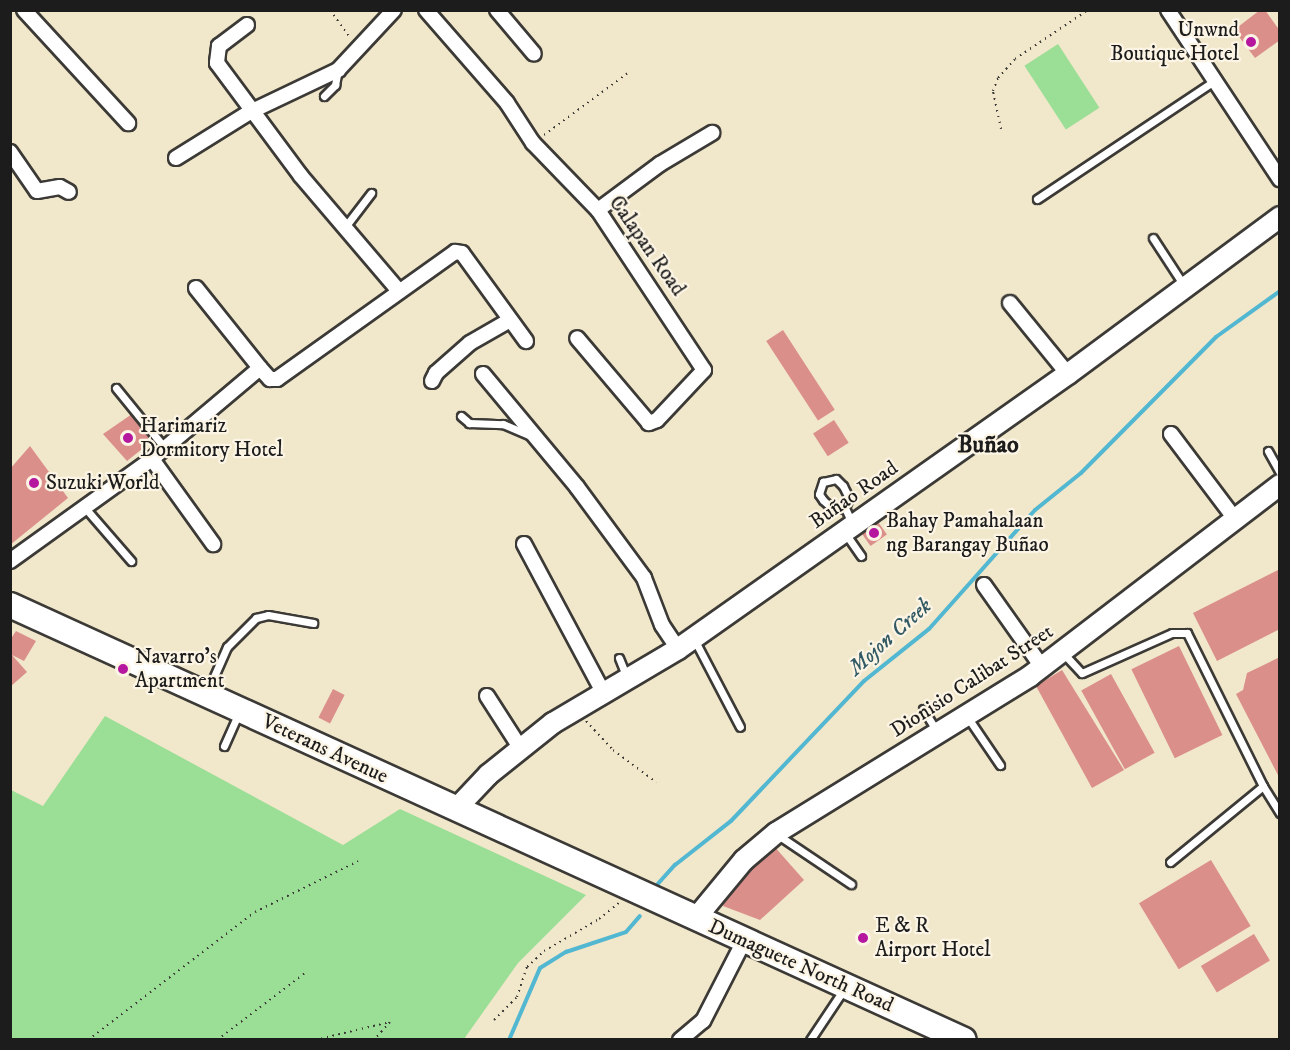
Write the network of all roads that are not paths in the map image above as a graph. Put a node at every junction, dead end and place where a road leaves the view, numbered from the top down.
1 (24, 10) edge
2 (394, 10) edge
3 (426, 10) edge
4 (497, 10) edge
5 (1168, 10) edge
6 (247, 25) dead end
7 (534, 54) dead end
8 (338, 70) junction
9 (1214, 81) junction
10 (324, 96) dead end
11 (250, 112) junction
12 (128, 123) dead end
13 (712, 133) dead end
14 (10, 152) edge
15 (176, 158) dead end
16 (1280, 179) edge
17 (69, 192) dead end
18 (371, 193) dead end
19 (1037, 199) dead end
20 (598, 210) junction
21 (1280, 217) edge
22 (345, 227) junction
23 (1153, 238) dead end
24 (196, 288) dead end
25 (1186, 289) junction
26 (399, 291) junction
27 (1010, 303) dead end
28 (510, 320) junction
29 (578, 338) dead end
30 (526, 341) dead end
31 (260, 368) junction
32 (483, 374) dead end
33 (1068, 374) junction
34 (432, 381) dead end
35 (116, 388) dead end
36 (461, 416) dead end
37 (1171, 434) dead end
38 (539, 441) junction
39 (165, 448) junction
40 (1268, 451) dead end
41 (152, 459) junction
42 (1280, 473) edge
43 (1280, 485) edge
44 (86, 509) junction
45 (1235, 519) junction
46 (847, 521) junction
47 (524, 543) dead end
48 (213, 544) dead end
49 (861, 556) dead end
50 (10, 561) edge
51 (131, 561) dead end
52 (984, 585) dead end
53 (10, 605) edge
54 (313, 623) dead end
55 (693, 637) junction
56 (678, 649) junction
57 (1062, 652) junction
58 (619, 658) dead end
59 (1042, 667) junction
60 (628, 680) junction
61 (604, 694) junction
62 (206, 695) junction
63 (486, 696) dead end
64 (923, 709) dead end
65 (240, 710) junction
66 (966, 716) junction
67 (740, 727) dead end
68 (939, 733) junction
69 (224, 747) dead end
70 (521, 749) junction
71 (1000, 765) dead end
72 (1263, 786) junction
73 (456, 809) junction
74 (1280, 813) edge
75 (776, 833) junction
76 (1170, 862) dead end
77 (851, 884) dead end
78 (637, 890) joint
79 (696, 918) junction
80 (744, 941) junction
81 (846, 987) junction
82 (680, 1040) edge
83 (810, 1040) edge
84 (964, 1040) edge

1 - 12 street
2 - 8 street
3 - 20 street, Calapan Road
4 - 7 street
5 - 9 street
6 - 11 street
8 - 10 lane
8 - 11 street
9 - 16 street
9 - 19 lane
11 - 15 street
11 - 22 street
13 - 20 street
14 - 17 street
18 - 22 lane
20 - 29 street, Calapan Road
21 - 25 street, Buñao Road
22 - 26 street
23 - 25 lane
24 - 31 street
25 - 33 street, Buñao Road
26 - 28 street
26 - 31 street
27 - 33 street
28 - 30 street
28 - 34 street
31 - 39 street
32 - 38 street
33 - 46 street, Buñao Road
35 - 39 lane
36 - 38 lane
37 - 45 street
38 - 56 street
39 - 41 street
40 - 42 lane
41 - 44 street
41 - 48 street
43 - 45 street, Dionisio Calibat Street
44 - 50 street
44 - 51 lane
45 - 57 street, Dionisio Calibat Street
46 - 46 lane
46 - 49 lane
46 - 55 street, Buñao Road
47 - 61 street
52 - 59 street
53 - 62 highway, Veterans Avenue
54 - 62 lane
55 - 56 street, Buñao Road
55 - 67 lane
56 - 60 street, Buñao Road
57 - 59 street, Dionisio Calibat Street
57 - 72 lane
58 - 60 lane
59 - 66 street, Dionisio Calibat Street
60 - 61 street, Buñao Road
61 - 70 street, Buñao Road
62 - 65 highway, Veterans Avenue
63 - 70 street
64 - 68 lane
65 - 69 lane
65 - 73 highway, Veterans Avenue
66 - 68 street, Dionisio Calibat Street
66 - 71 lane
68 - 75 street, Dionisio Calibat Street
70 - 73 street, Buñao Road
72 - 74 lane
72 - 76 lane
73 - 78 highway, Veterans Avenue
75 - 77 lane
75 - 79 street, Dionisio Calibat Street
78 - 79 highway, Dumaguete North Road
79 - 80 highway, Dumaguete North Road
80 - 81 highway, Dumaguete North Road
80 - 82 street
81 - 83 lane
81 - 84 highway, Dumaguete North Road

